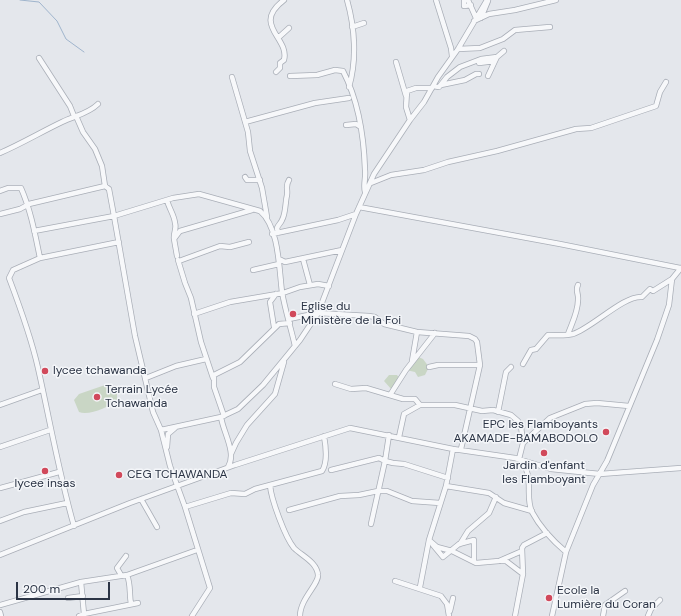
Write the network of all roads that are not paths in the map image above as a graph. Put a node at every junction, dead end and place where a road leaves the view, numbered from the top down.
1 (284, 0) edge
2 (436, 0) edge
3 (464, 0) edge
4 (468, 0) edge
5 (488, 0) edge
6 (556, 0) edge
7 (347, 2) edge
8 (471, 5) junction
9 (477, 19) junction
10 (364, 23) dead end
11 (352, 27) junction
12 (550, 27) dead end
13 (289, 28) dead end
14 (278, 38) junction
15 (480, 48) junction
16 (458, 49) junction
17 (504, 51) dead end
18 (452, 56) junction
19 (39, 58) dead end
20 (496, 59) junction
21 (480, 61) junction
22 (396, 62) dead end
23 (276, 72) dead end
24 (479, 74) dead end
25 (290, 76) dead end
26 (488, 76) dead end
27 (232, 77) dead end
28 (666, 82) dead end
29 (441, 85) junction
30 (349, 87) junction
31 (432, 87) junction
32 (406, 96) junction
33 (349, 98) dead end
34 (98, 104) dead end
35 (75, 116) junction
36 (410, 120) junction
37 (245, 122) junction
38 (346, 125) dead end
39 (359, 126) junction
40 (0, 153) edge
41 (248, 164) dead end
42 (255, 165) junction
43 (245, 177) dead end
44 (260, 180) junction
45 (289, 180) dead end
46 (371, 183) junction
47 (105, 186) junction
48 (0, 191) edge
49 (365, 192) junction
50 (167, 200) junction
51 (28, 204) junction
52 (359, 207) junction
53 (252, 210) junction
54 (0, 214) edge
55 (356, 214) junction
56 (114, 216) junction
57 (267, 217) junction
58 (34, 231) junction
59 (275, 233) junction
60 (174, 239) junction
61 (119, 242) junction
62 (249, 242) dead end
63 (342, 250) junction
64 (40, 258) junction
65 (178, 259) junction
66 (303, 259) junction
67 (279, 263) junction
68 (680, 268) edge
69 (253, 270) dead end
70 (672, 279) junction
71 (310, 285) junction
72 (578, 285) dead end
73 (329, 286) junction
74 (283, 293) junction
75 (276, 294) junction
76 (263, 297) junction
77 (270, 302) junction
78 (318, 313) junction
79 (194, 314) junction
80 (290, 321) junction
81 (274, 327) junction
82 (417, 332) junction
83 (436, 333) junction
84 (568, 334) junction
85 (293, 336) junction
86 (300, 340) junction
87 (295, 346) junction
88 (206, 359) junction
89 (284, 360) junction
90 (412, 363) junction
91 (523, 364) dead end
92 (480, 365) junction
93 (429, 367) dead end
94 (511, 367) dead end
95 (146, 378) junction
96 (213, 378) junction
97 (335, 384) dead end
98 (42, 390) junction
99 (390, 394) junction
100 (420, 405) junction
101 (0, 406) edge
102 (629, 406) junction
103 (470, 408) junction
104 (498, 412) junction
105 (222, 416) junction
106 (179, 426) junction
107 (50, 430) junction
108 (161, 430) junction
109 (389, 435) junction
110 (324, 436) junction
111 (399, 437) junction
112 (523, 444) junction
113 (0, 447) edge
114 (453, 449) junction
115 (460, 449) junction
116 (166, 451) junction
117 (231, 454) junction
118 (519, 459) junction
119 (385, 460) junction
120 (227, 467) junction
121 (681, 468) edge
122 (331, 470) dead end
123 (59, 472) junction
124 (600, 474) junction
125 (448, 478) junction
126 (270, 485) junction
127 (177, 486) junction
128 (446, 486) junction
129 (0, 488) edge
130 (378, 490) junction
131 (496, 497) junction
132 (141, 499) junction
133 (67, 503) junction
134 (440, 503) junction
135 (185, 507) junction
136 (290, 510) dead end
137 (532, 511) junction
138 (0, 521) edge
139 (371, 524) dead end
140 (74, 526) junction
141 (157, 527) dead end
142 (547, 533) junction
143 (431, 542) junction
144 (460, 544) junction
145 (197, 550) junction
146 (450, 551) junction
147 (522, 551) junction
148 (566, 552) junction
149 (0, 555) edge
150 (126, 556) dead end
151 (499, 561) junction
152 (474, 562) junction
153 (523, 574) junction
154 (121, 575) junction
155 (127, 575) junction
156 (395, 580) dead end
157 (82, 582) junction
158 (420, 587) junction
159 (625, 590) dead end
160 (83, 596) junction
161 (68, 598) dead end
162 (453, 598) dead end
163 (660, 600) dead end
164 (138, 603) dead end
165 (132, 604) junction
166 (0, 605) edge
167 (0, 612) edge
168 (84, 614) junction
169 (1, 616) edge
170 (79, 616) edge
171 (192, 616) edge
172 (300, 616) edge
173 (449, 616) edge
174 (515, 616) edge
175 (552, 616) edge
176 (603, 616) edge
177 (648, 616) edge

1 - 14 street
2 - 18 street
3 - 8 street
4 - 8 street
5 - 9 street
6 - 9 street
7 - 11 street
8 - 9 street
9 - 16 street
10 - 11 street
11 - 30 street
12 - 15 street
13 - 14 street
14 - 23 street
15 - 16 street
15 - 21 street
16 - 18 street
17 - 20 street
18 - 31 street
19 - 35 street
20 - 21 street
20 - 26 street
21 - 29 street
22 - 32 street
24 - 29 street
25 - 30 street
27 - 37 street
28 - 46 street
29 - 31 street
30 - 39 street
31 - 32 street
31 - 36 street
32 - 36 street
33 - 37 street
34 - 35 street
35 - 40 street
35 - 47 street
36 - 46 street
37 - 42 street
38 - 39 street
39 - 49 street
41 - 42 street
42 - 44 street
43 - 44 street
44 - 57 street
45 - 59 street
46 - 49 street
47 - 51 street
47 - 56 street
48 - 51 street
49 - 52 street
50 - 53 street
50 - 56 street
50 - 60 street
51 - 54 street
51 - 58 street
52 - 55 street
52 - 68 street
53 - 57 street
53 - 60 street
55 - 59 street
55 - 63 street
56 - 58 street
56 - 61 street
57 - 59 street
58 - 64 street
59 - 67 street
60 - 65 street
61 - 64 street
61 - 95 street
62 - 65 street
63 - 66 street
63 - 73 street
64 - 98 street
65 - 79 street
66 - 67 street
66 - 71 street
67 - 69 street
67 - 74 street
68 - 70 street
70 - 84 street
70 - 102 street
71 - 73 street
71 - 74 street
72 - 84 street
73 - 78 street
74 - 75 street
74 - 80 street
75 - 76 street
75 - 77 street
76 - 77 street
76 - 79 street
77 - 81 street
78 - 80 street
78 - 82 street
78 - 86 street
79 - 88 street
80 - 81 street
80 - 85 street
81 - 96 street
82 - 83 street
82 - 90 street
83 - 90 street
83 - 92 street
84 - 91 street
85 - 86 street
85 - 87 street
86 - 87 street
87 - 89 street
88 - 95 street
88 - 96 street
89 - 105 street
89 - 117 street
90 - 99 street
92 - 93 street
92 - 103 street
94 - 104 street
95 - 108 street
96 - 105 street
97 - 99 street
98 - 101 street
98 - 107 street
99 - 100 street
100 - 103 street
100 - 111 street
102 - 112 street
102 - 124 street
103 - 104 street
103 - 115 street
104 - 112 street
105 - 106 street
105 - 117 street
106 - 108 street
106 - 116 street
107 - 113 street
107 - 123 street
108 - 116 street
109 - 110 street
109 - 111 street
109 - 119 street
110 - 120 street
110 - 126 street
111 - 114 street
112 - 118 street
114 - 115 street
114 - 125 street
115 - 118 street
116 - 127 street
117 - 120 street
118 - 124 street
118 - 137 street
119 - 122 street
119 - 125 street
119 - 130 street
120 - 127 street
121 - 124 street
123 - 129 street
123 - 133 street
124 - 148 street
125 - 128 street
126 - 135 street
126 - 172 street
127 - 132 street
127 - 135 street
128 - 131 street
128 - 134 street
130 - 134 street
130 - 136 street
130 - 139 street
131 - 137 street
131 - 144 street
132 - 140 street
132 - 141 street
133 - 138 street
133 - 140 street
134 - 143 street
135 - 145 street
137 - 142 street
140 - 149 street
142 - 147 street
142 - 148 street
143 - 146 street
143 - 146 street
143 - 158 street
144 - 146 street
144 - 152 street
145 - 155 street
145 - 171 street
146 - 152 street
147 - 151 street
147 - 153 street
148 - 175 street
150 - 154 street
151 - 152 street
151 - 153 street
153 - 174 street
154 - 155 street
154 - 157 street
155 - 165 street
156 - 158 street
157 - 160 street
157 - 166 street
158 - 173 street
159 - 176 street
160 - 161 street
160 - 168 street
162 - 173 street
163 - 177 street
164 - 165 street
165 - 168 street
167 - 169 street
168 - 170 street

